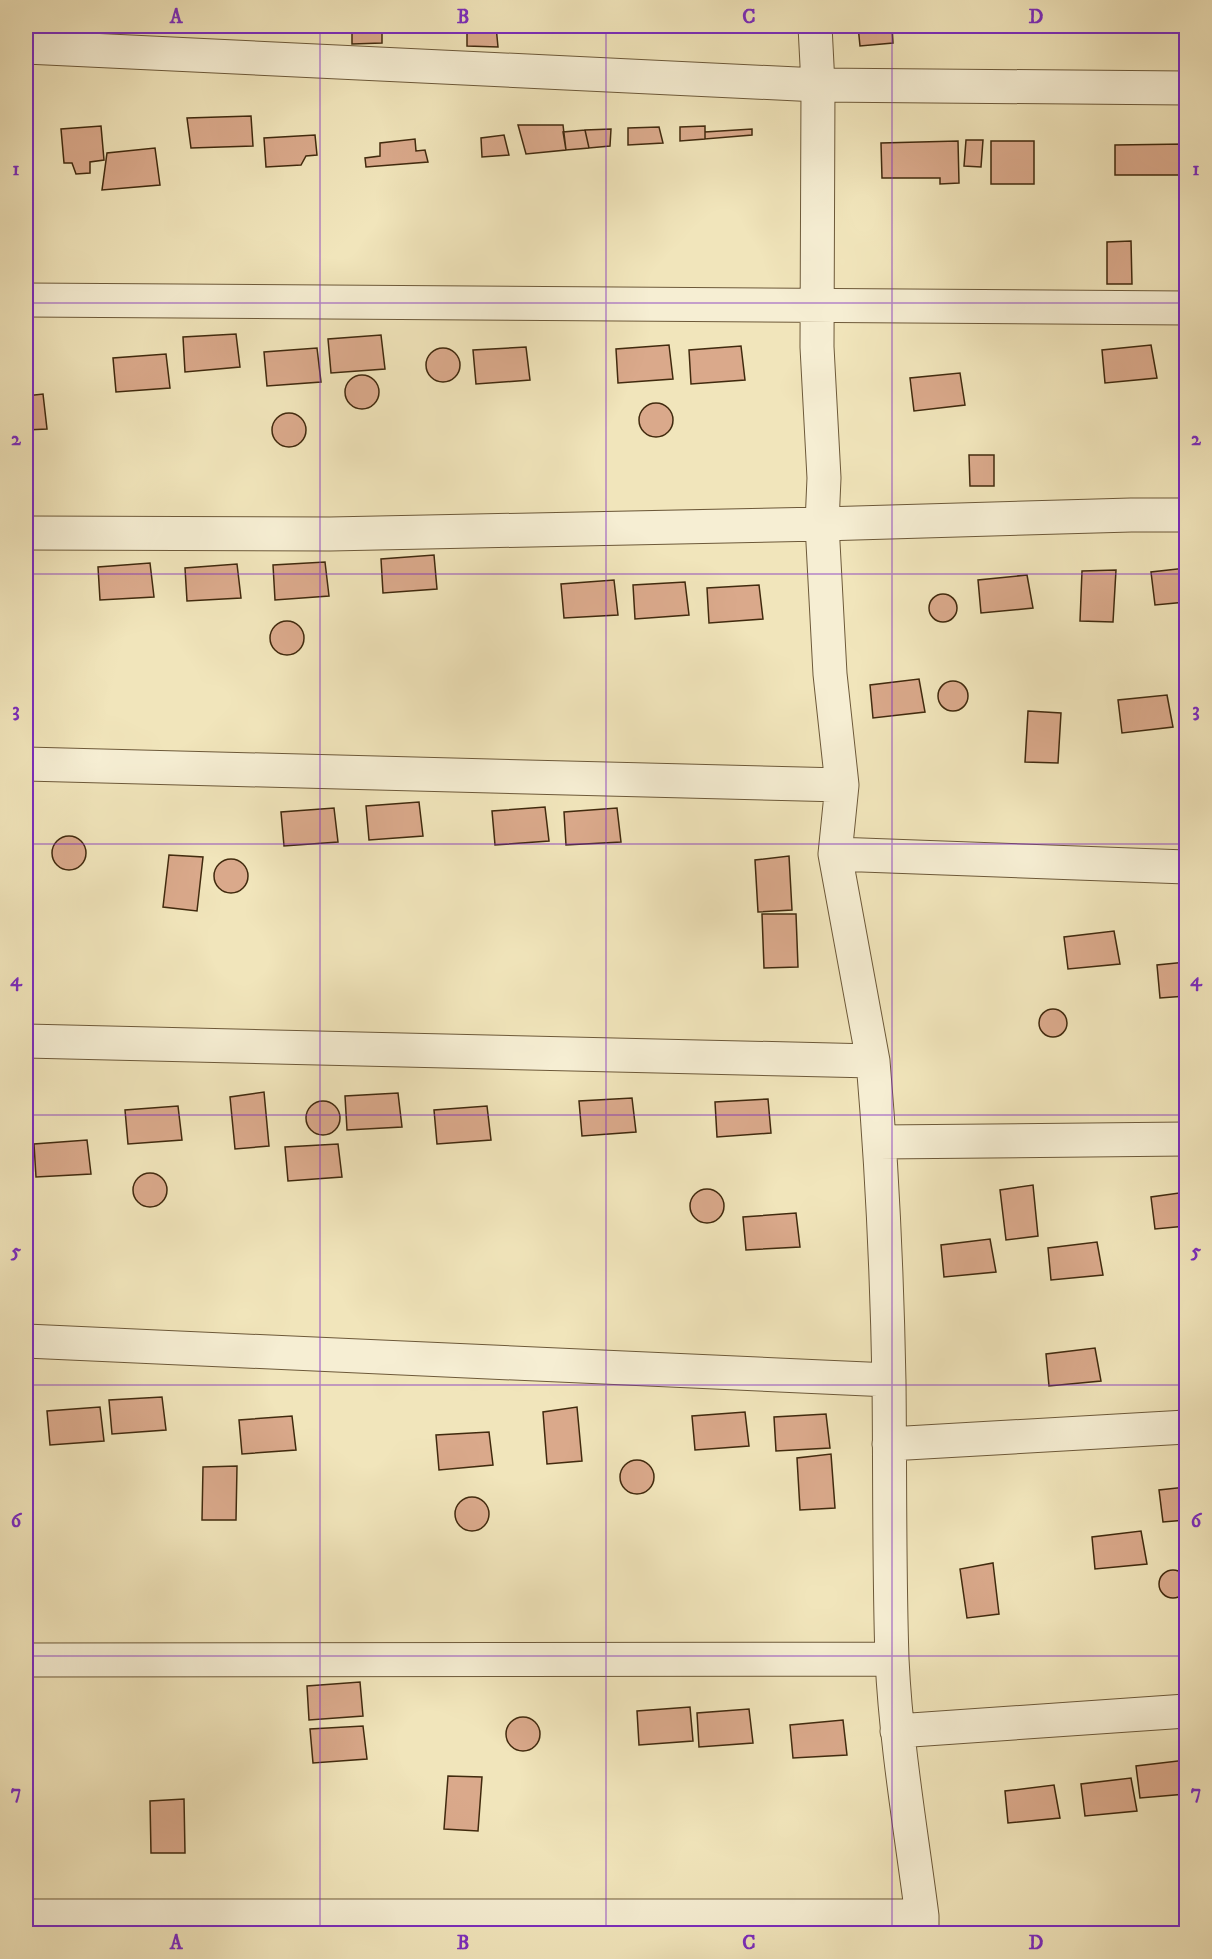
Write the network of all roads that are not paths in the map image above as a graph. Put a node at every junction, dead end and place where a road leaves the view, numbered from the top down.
1 (815, 26) edge
2 (26, 47) edge
3 (819, 85) junction
4 (1186, 88) edge
5 (26, 300) edge
6 (818, 305) junction
7 (1186, 308) edge
8 (1186, 515) edge
9 (822, 524) junction
10 (26, 532) edge
11 (26, 764) edge
12 (842, 784) junction
13 (835, 854) junction
14 (1186, 867) edge
15 (26, 1041) edge
16 (873, 1060) junction
17 (1186, 1139) edge
18 (879, 1142) junction
19 (26, 1341) edge
20 (889, 1380) junction
21 (1186, 1427) edge
22 (889, 1444) junction
23 (26, 1659) edge
24 (892, 1659) junction
25 (1186, 1710) edge
26 (897, 1731) junction
27 (26, 1916) edge
28 (922, 1924) edge

1 - 3 street
2 - 3 street
3 - 4 street
3 - 6 street
5 - 6 street
6 - 7 street
6 - 9 street
8 - 9 street
9 - 10 street
9 - 12 street
11 - 12 street
12 - 13 street
13 - 14 street
13 - 16 street
15 - 16 street
16 - 18 street
17 - 18 street
18 - 20 street
19 - 20 street
20 - 22 street
21 - 22 street
22 - 24 street
23 - 24 street
24 - 26 street
25 - 26 street
26 - 28 street
27 - 28 street

